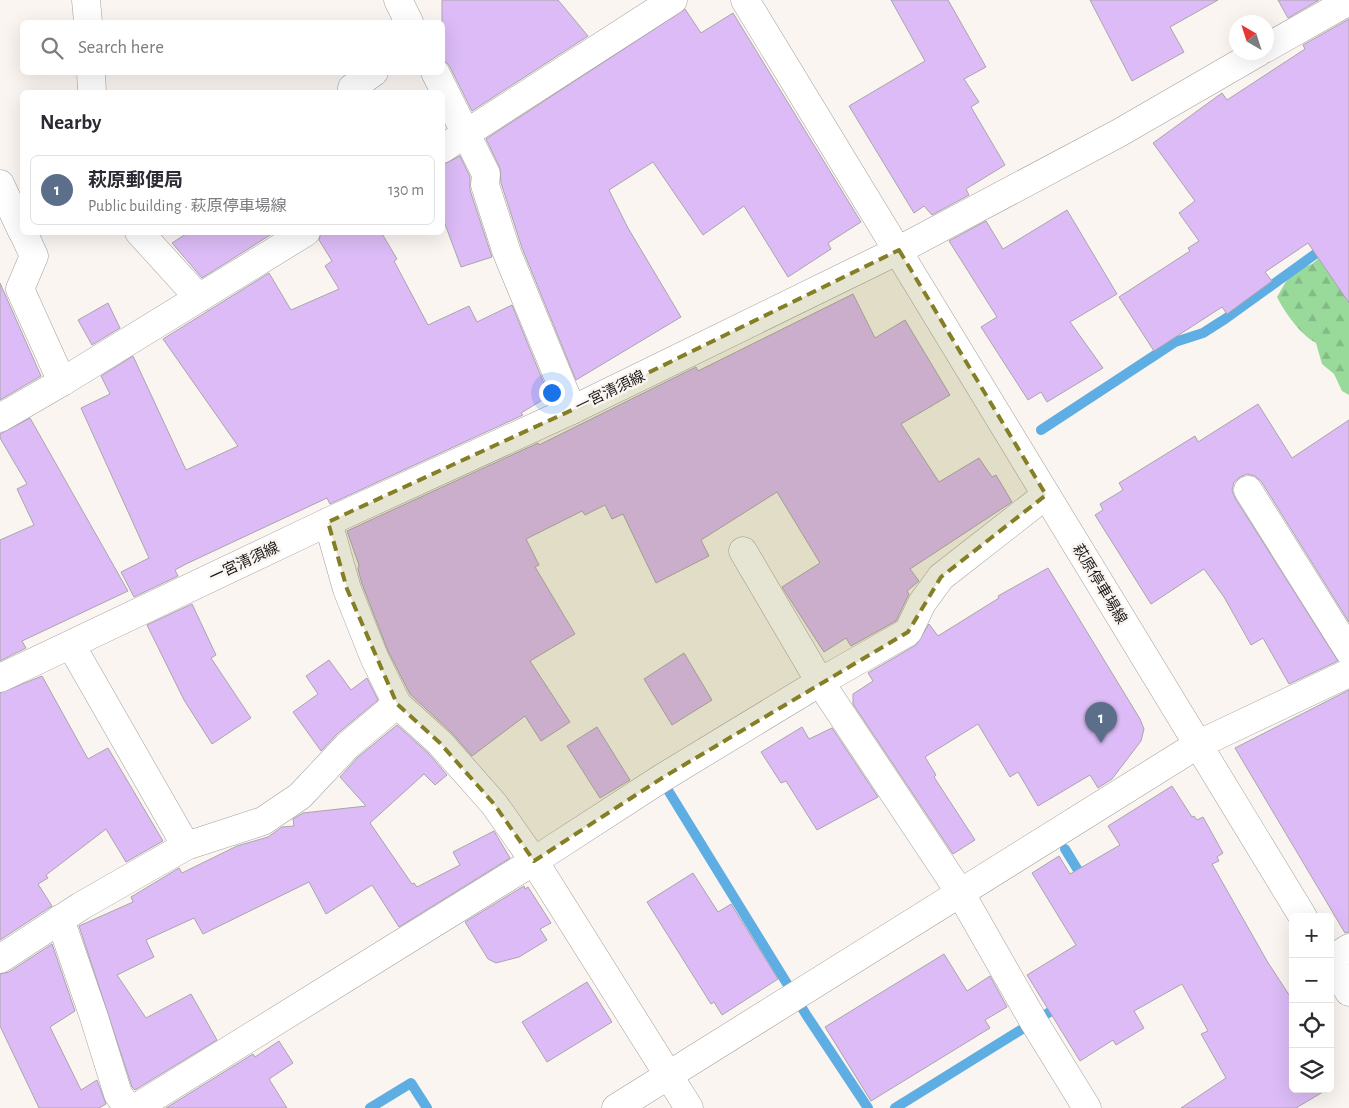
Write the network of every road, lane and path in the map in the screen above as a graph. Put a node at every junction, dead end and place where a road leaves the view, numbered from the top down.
1 (86, 0) edge
2 (398, 0) edge
3 (674, 0) edge
4 (745, 0) edge
5 (1349, 1) edge
6 (88, 20) edge
7 (408, 20) edge
8 (1274, 43) edge
9 (1246, 60) edge
10 (91, 75) edge
11 (370, 75) edge
12 (437, 75) edge
13 (352, 88) dead end
14 (92, 90) edge
15 (444, 90) edge
16 (445, 91) edge
17 (467, 134) junction
18 (445, 147) edge
19 (0, 184) edge
20 (20, 226) edge
21 (24, 235) edge
22 (142, 235) edge
23 (301, 235) edge
24 (899, 250) junction
25 (199, 298) junction
26 (62, 382) junction
27 (572, 410) junction
28 (0, 418) edge
29 (1248, 490) dead end
30 (1046, 495) junction
31 (328, 522) junction
32 (743, 551) dead end
33 (71, 644) junction
34 (1349, 651) edge
35 (1349, 674) edge
36 (0, 678) edge
37 (820, 682) junction
38 (397, 704) junction
39 (1196, 745) junction
40 (186, 846) junction
41 (534, 861) junction
42 (961, 894) junction
43 (1301, 913) edge
44 (60, 919) junction
45 (1349, 948) edge
46 (1334, 958) edge
47 (0, 959) edge
48 (1334, 968) edge
49 (1349, 992) edge
50 (668, 1075) junction
51 (128, 1108) edge
52 (136, 1108) edge
53 (616, 1108) edge
54 (689, 1108) edge
55 (1087, 1108) edge

1 - 6 street
2 - 7 street
3 - 17 street
4 - 24 street
5 - 8 street
9 - 24 street, 一宮清須線
10 - 14 street
11 - 13 street
12 - 15 street
16 - 17 street
17 - 18 street
17 - 27 street
19 - 20 street
21 - 26 street
22 - 25 street
23 - 25 street
24 - 27 street, 一宮清須線
24 - 30 street, 萩原停車場線
25 - 26 street
26 - 28 street
27 - 31 street, 一宮清須線
29 - 34 street
30 - 37 street
30 - 39 street, 萩原停車場線
31 - 33 street, 一宮清須線
31 - 38 street
32 - 37 street
33 - 36 street, 一宮清須線
33 - 40 street
35 - 39 street
37 - 41 street
37 - 42 street
38 - 40 street
38 - 41 street
39 - 42 street
39 - 43 street, 萩原停車場線
40 - 44 street
41 - 50 street
41 - 52 street
42 - 50 street
42 - 55 street
44 - 47 street
44 - 51 street
45 - 46 street
48 - 49 street
50 - 53 street
50 - 54 street

